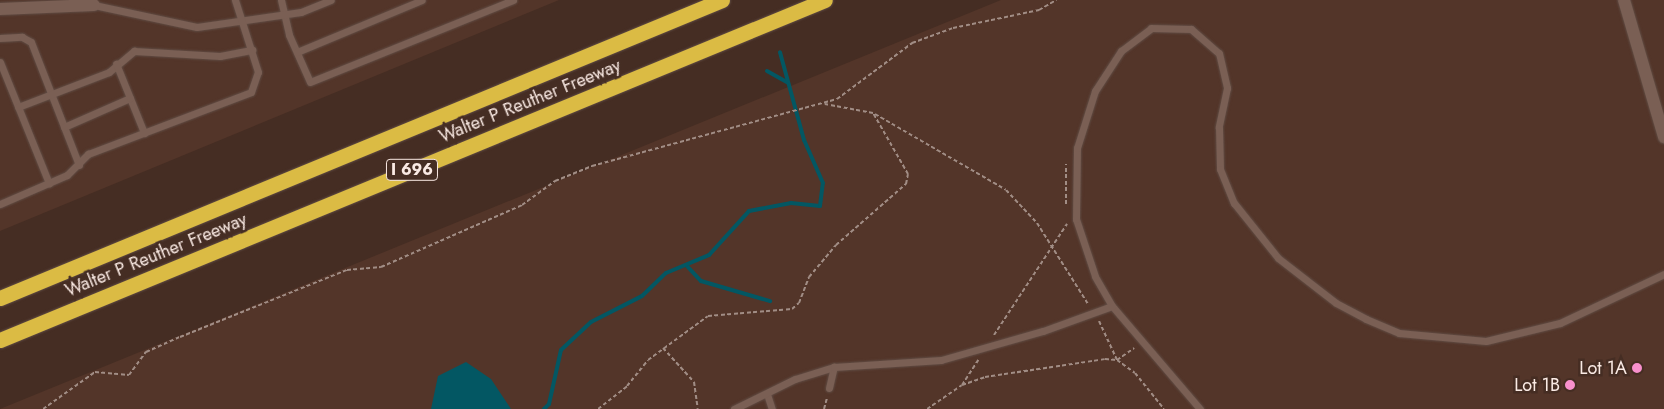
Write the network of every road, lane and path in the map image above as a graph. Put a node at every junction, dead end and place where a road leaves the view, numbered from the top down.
1 (235, 0) edge
2 (281, 0) edge
3 (331, 0) edge
4 (422, 0) edge
5 (513, 0) edge
6 (722, 0) edge
7 (825, 0) edge
8 (1056, 0) edge
9 (1624, 0) edge
10 (27, 4) edge
11 (94, 5) joint
12 (0, 9) edge
13 (288, 15) junction
14 (244, 21) junction
15 (0, 38) edge
16 (252, 50) junction
17 (297, 52) junction
18 (0, 62) edge
19 (116, 64) junction
20 (51, 93) junction
21 (130, 98) junction
22 (822, 103) junction
23 (18, 106) junction
24 (873, 113) junction
25 (64, 127) junction
26 (144, 133) junction
27 (1664, 137) edge
28 (79, 165) junction
29 (50, 183) junction
30 (0, 204) edge
31 (1076, 219) junction
32 (1052, 246) junction
33 (1664, 274) edge
34 (0, 298) edge
35 (1112, 306) junction
36 (1095, 315) junction
37 (0, 340) edge
38 (1141, 342) junction
39 (986, 347) junction
40 (663, 348) junction
41 (1117, 360) junction
42 (834, 367) junction
43 (962, 385) junction
44 (829, 388) joint
45 (767, 394) junction
46 (43, 409) edge
47 (598, 409) edge
48 (698, 409) edge
49 (734, 409) edge
50 (772, 409) edge
51 (824, 409) edge
52 (928, 409) edge
53 (1164, 409) edge
54 (1200, 409) edge

1 - 14 lane
2 - 13 lane
3 - 13 lane
4 - 17 lane
5 - 17 lane
6 - 34 highway, Walter P Reuther Freeway / I 696
7 - 37 highway, Walter P Reuther Freeway / I 696
8 - 22 path
9 - 27 street
10 - 11 street
10 - 12 street
11 - 14 lane
13 - 14 lane
13 - 17 lane
14 - 16 lane
15 - 20 lane
16 - 19 lane
16 - 26 lane
18 - 23 lane
19 - 20 lane
19 - 21 lane
20 - 23 lane
20 - 25 lane
21 - 25 lane
21 - 26 lane
22 - 24 path
22 - 46 path
23 - 29 lane
24 - 32 path
24 - 40 path
25 - 28 lane
26 - 28 lane
28 - 29 lane
29 - 30 lane
31 - 32 path
31 - 33 lane
31 - 35 lane
32 - 36 path
32 - 39 path
35 - 36 lane
35 - 38 lane
36 - 39 lane
36 - 41 path
38 - 41 path
38 - 54 lane
39 - 42 lane
39 - 43 path
40 - 47 path
40 - 48 path
41 - 43 path
41 - 53 path
42 - 44 lane
42 - 45 lane
43 - 52 path
44 - 51 path
45 - 49 lane
45 - 50 lane

